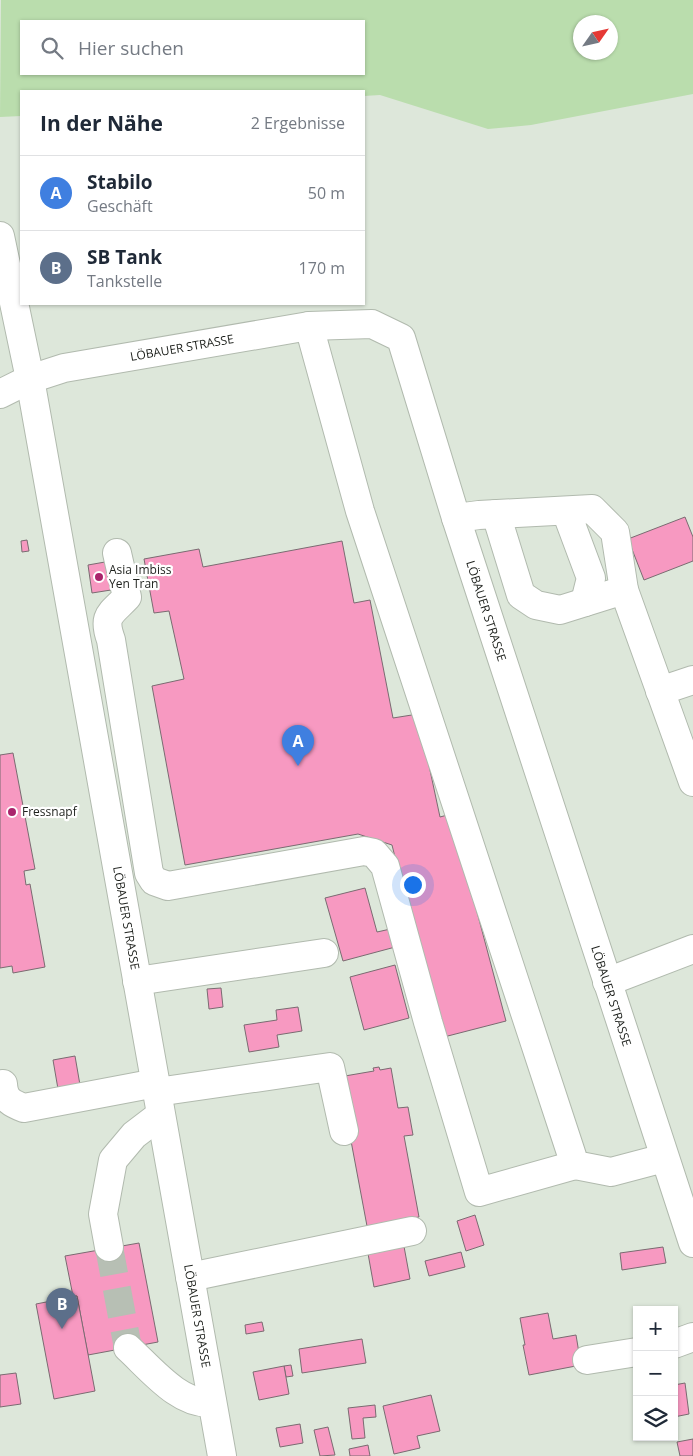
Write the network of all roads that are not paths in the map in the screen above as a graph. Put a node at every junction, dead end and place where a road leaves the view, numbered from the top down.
1 (0, 236) edge
2 (309, 326) junction
3 (30, 379) junction
4 (0, 394) edge
5 (566, 511) junction
6 (496, 514) junction
7 (456, 518) junction
8 (117, 553) dead end
9 (624, 590) junction
10 (585, 602) junction
11 (693, 680) edge
12 (660, 691) junction
13 (693, 782) edge
14 (693, 949) edge
15 (324, 954) dead end
16 (137, 981) junction
17 (607, 982) junction
18 (3, 1084) dead end
19 (158, 1097) junction
20 (344, 1131) dead end
21 (664, 1158) junction
22 (575, 1165) junction
23 (412, 1231) dead end
24 (693, 1243) edge
25 (109, 1248) tunnel mouth
26 (190, 1278) junction
27 (693, 1337) edge
28 (678, 1343) edge
29 (128, 1348) tunnel mouth
30 (633, 1353) edge
31 (587, 1360) dead end
32 (212, 1402) junction
33 (222, 1456) edge

1 - 3 street, LÖBAUER STRASSE
2 - 3 street, LÖBAUER STRASSE
2 - 7 street, LÖBAUER STRASSE
2 - 22 street
3 - 4 street
3 - 16 street, LÖBAUER STRASSE
5 - 6 street
5 - 9 street
5 - 10 street
6 - 7 street
6 - 10 street
7 - 17 street, LÖBAUER STRASSE
8 - 22 street
9 - 10 street
9 - 12 street
11 - 12 street
12 - 13 street
14 - 17 street
15 - 16 street
16 - 19 street, LÖBAUER STRASSE
17 - 21 street, LÖBAUER STRASSE
18 - 19 street
19 - 20 street
19 - 25 street
19 - 26 street, LÖBAUER STRASSE
21 - 22 street
21 - 24 street, LÖBAUER STRASSE
23 - 26 street
26 - 32 street, LÖBAUER STRASSE
27 - 28 street
29 - 32 street
30 - 31 street
32 - 33 street, LÖBAUER STRASSE

